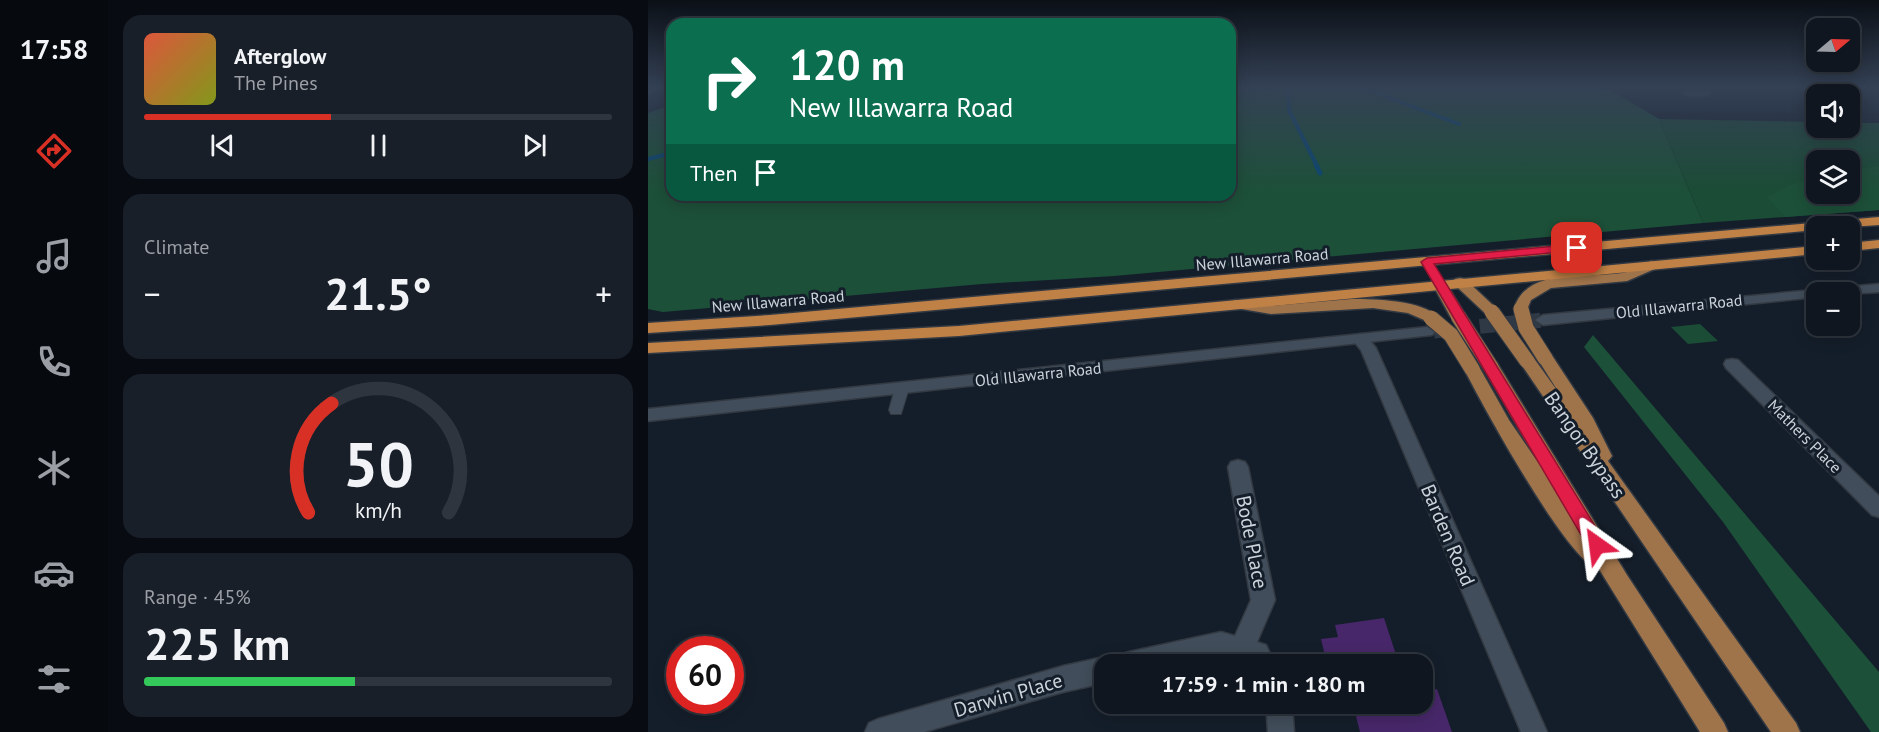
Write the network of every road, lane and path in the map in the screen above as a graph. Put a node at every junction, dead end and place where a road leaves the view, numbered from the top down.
1 (1879, 221) edge
2 (1879, 244) edge
3 (1860, 246) edge
4 (1806, 251) edge
5 (1430, 261) junction
6 (1652, 265) junction
7 (1460, 282) junction
8 (1440, 285) junction
9 (1879, 288) edge
10 (1860, 289) edge
11 (1806, 294) edge
12 (1235, 304) junction
13 (1543, 320) tunnel mouth
14 (1429, 325) junction
15 (648, 328) edge
16 (1360, 339) junction
17 (648, 348) edge
18 (1536, 360) junction
19 (1732, 364) dead end
20 (1482, 368) junction
21 (902, 388) junction
22 (896, 410) dead end
23 (648, 415) edge
24 (1238, 467) dead end
25 (1879, 509) edge
26 (1242, 649) junction
27 (1175, 654) edge
28 (1257, 654) edge
29 (1094, 672) edge
30 (1280, 714) edge
31 (878, 732) edge
32 (1281, 732) edge
33 (1534, 732) edge
34 (1715, 732) edge
35 (1787, 732) edge

1 - 5 highway, New Illawarra Road
2 - 3 highway
4 - 6 highway
5 - 7 highway
5 - 8 highway
5 - 15 highway, New Illawarra Road
6 - 7 highway
6 - 18 main road, bridge
7 - 8 highway
7 - 18 main road, Bangor Bypass, bridge
8 - 12 highway
8 - 20 main road, bridge
9 - 10 street
11 - 13 street, Old Illawarra Road
12 - 14 main road
12 - 17 highway
14 - 16 street, Old Illawarra Road
14 - 20 main road, bridge
16 - 21 street, Old Illawarra Road
16 - 33 street, Barden Road
18 - 35 main road, Bangor Bypass
19 - 25 street, Mathers Place
20 - 34 main road
21 - 22 lane
21 - 23 street, Old Illawarra Road
24 - 26 street, Bode Place
26 - 27 street
26 - 28 street
29 - 31 street, Darwin Place
30 - 32 street

